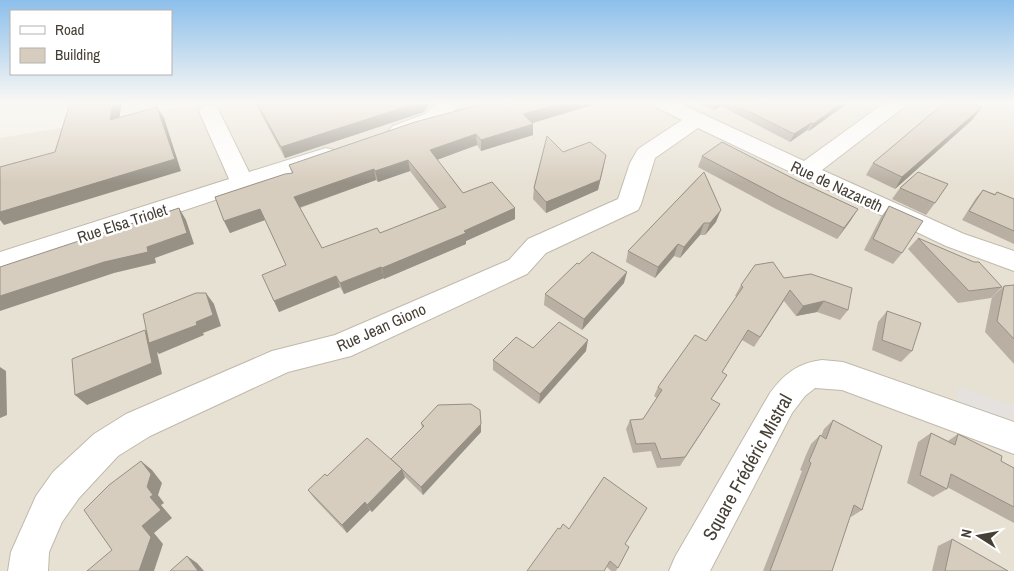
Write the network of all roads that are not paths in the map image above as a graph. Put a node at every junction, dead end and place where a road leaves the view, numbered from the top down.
1 (218, 130) edge
2 (400, 130) edge
3 (682, 130) edge
4 (717, 130) edge
5 (861, 130) edge
6 (383, 136) edge
7 (347, 149) edge
8 (805, 171) junction
9 (243, 183) junction
10 (1014, 261) edge
11 (0, 262) edge
12 (1014, 438) edge
13 (28, 571) edge
14 (689, 571) edge

1 - 9 street
2 - 6 street
3 - 13 street, Rue Jean Giono
4 - 8 street, Rue de Nazareth
5 - 8 street
7 - 9 street, Rue Elsa Triolet
8 - 10 street, Rue de Nazareth
9 - 11 street, Rue Elsa Triolet
12 - 14 street, Square Frédéric Mistral

